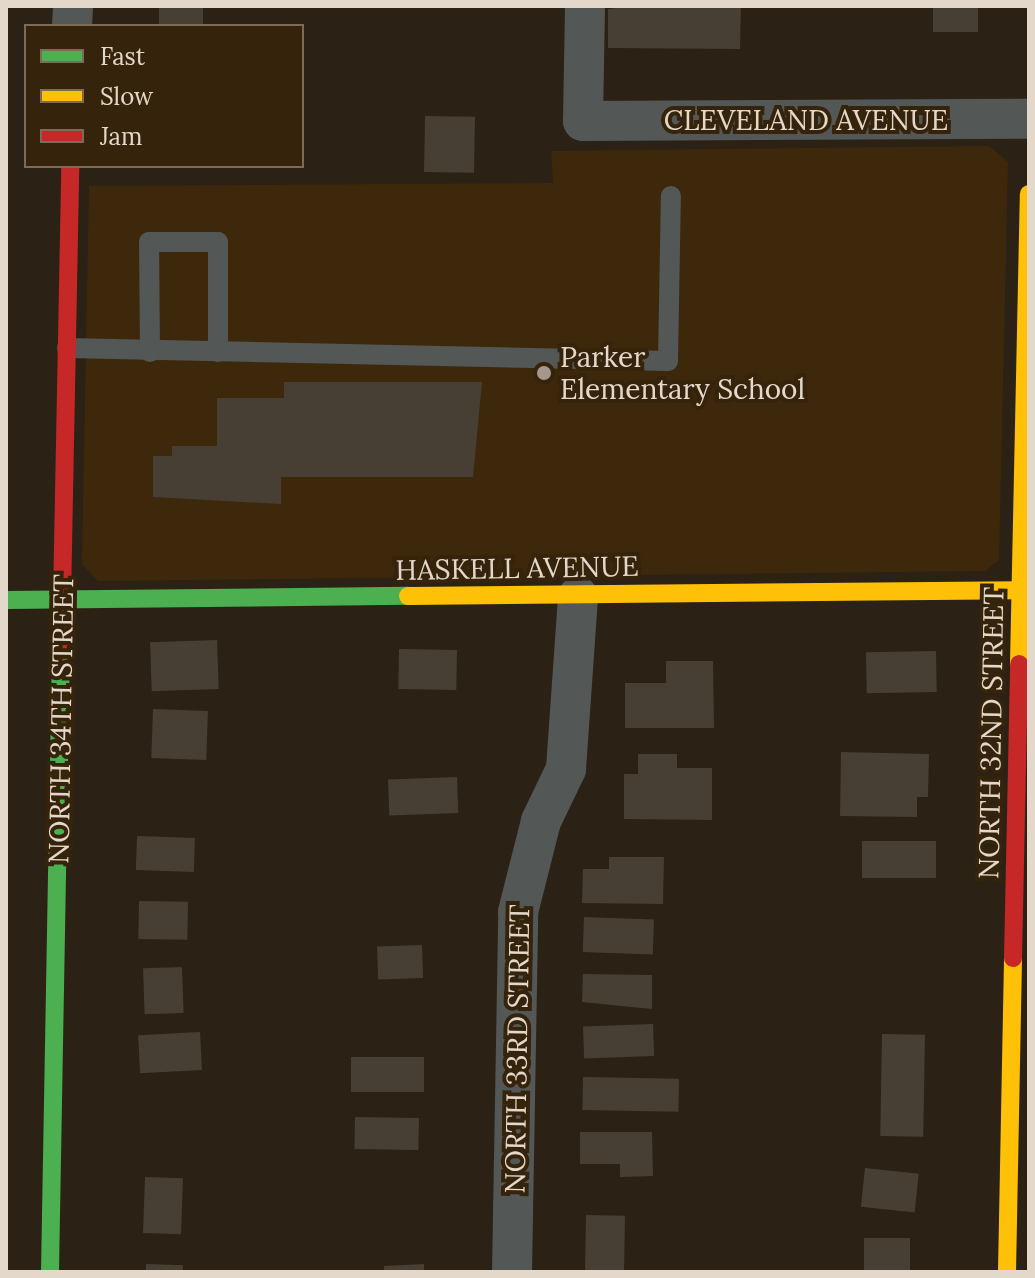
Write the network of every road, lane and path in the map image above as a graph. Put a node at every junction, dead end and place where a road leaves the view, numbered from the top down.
1 (585, 6) edge
2 (1029, 119) edge
3 (70, 168) edge
4 (1029, 194) edge
5 (671, 196) dead end
6 (67, 348) junction
7 (150, 352) junction
8 (218, 352) junction
9 (1026, 590) edge
10 (578, 596) junction
11 (63, 599) junction
12 (6, 600) edge
13 (1020, 1035) edge
14 (50, 1272) edge
15 (512, 1272) edge
16 (1007, 1272) edge

1 - 2 street, CLEVELAND AVENUE
3 - 6 street, NORTH 34TH STREET
4 - 9 street, NORTH 32ND STREET
5 - 8 lane
6 - 7 lane
6 - 11 street, NORTH 34TH STREET
7 - 8 lane
7 - 8 lane
9 - 10 street, HASKELL AVENUE
9 - 13 street, NORTH 32ND STREET
10 - 11 street, HASKELL AVENUE
10 - 15 street, NORTH 33RD STREET
11 - 12 street, HASKELL AVENUE
11 - 14 street, NORTH 34TH STREET
13 - 16 street, NORTH 32ND STREET

